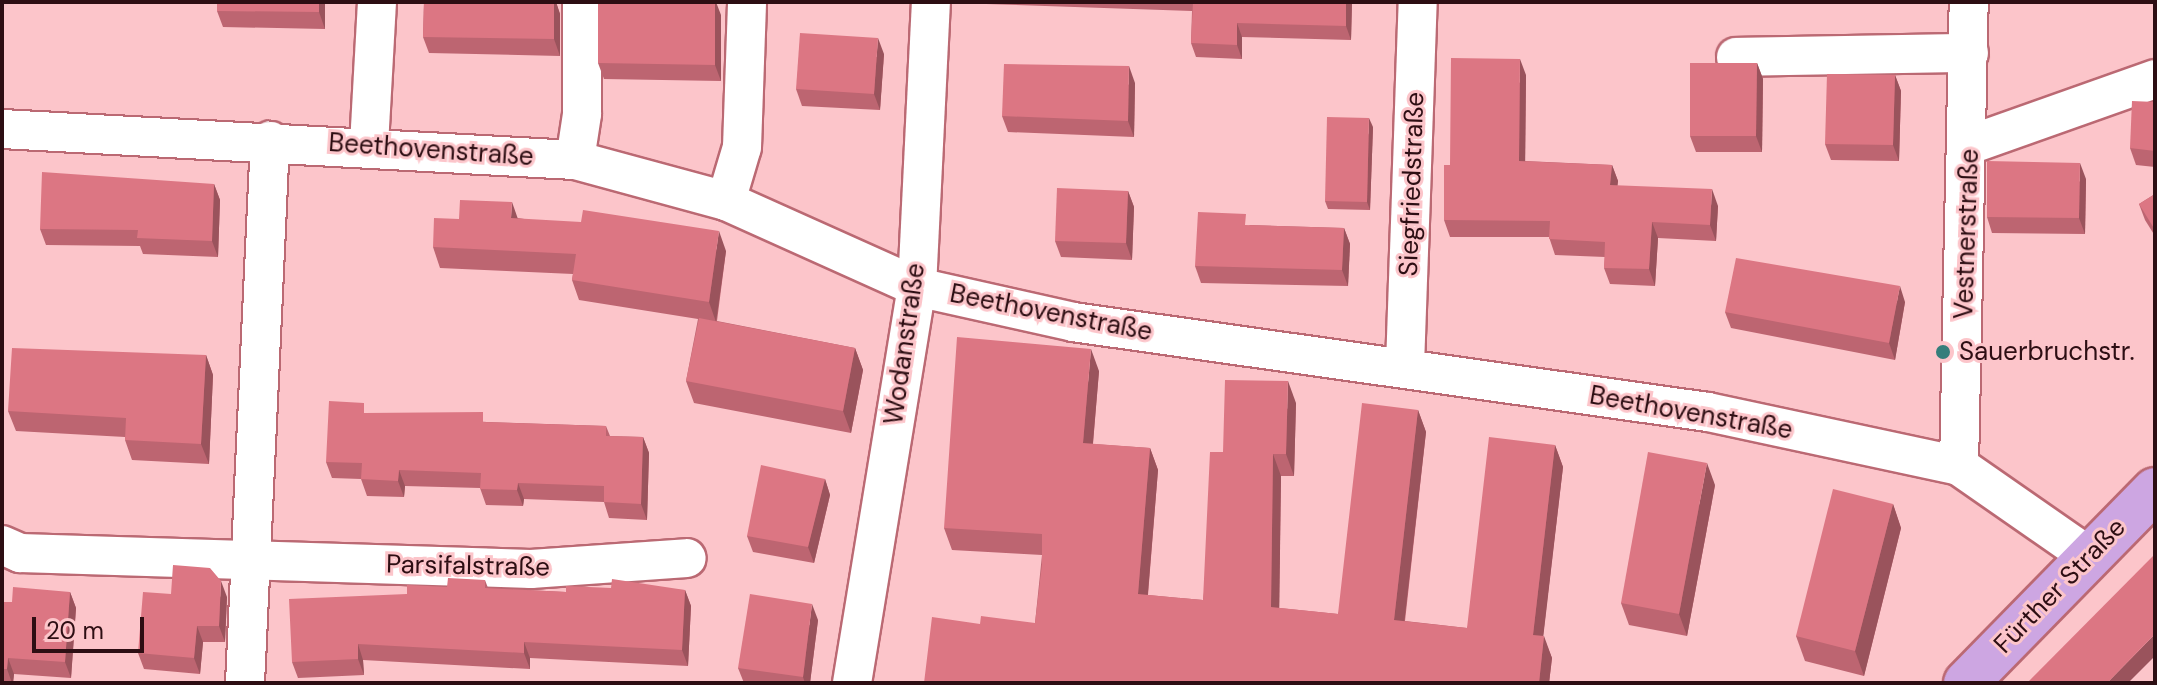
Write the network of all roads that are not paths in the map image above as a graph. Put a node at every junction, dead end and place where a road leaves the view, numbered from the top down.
1 (377, 2) edge
2 (582, 2) edge
3 (747, 2) edge
4 (931, 2) edge
5 (1418, 2) edge
6 (1969, 2) edge
7 (1969, 53) junction
8 (1736, 57) dead end
9 (2155, 79) edge
10 (2, 129) edge
11 (270, 141) junction
12 (369, 145) junction
13 (1969, 145) junction
14 (575, 160) junction
15 (726, 201) junction
16 (917, 287) junction
17 (1405, 366) junction
18 (1959, 466) junction
19 (2155, 490) edge
20 (2, 545) edge
21 (2087, 555) junction
22 (687, 558) dead end
23 (249, 561) junction
24 (245, 683) edge
25 (852, 683) edge
26 (1966, 683) edge

1 - 12 street
2 - 14 street
3 - 15 street
4 - 16 street, Wodanstraße
5 - 17 street, Siegfriedstraße
6 - 7 street, Vestnerstraße
7 - 8 street
7 - 13 street, Vestnerstraße
9 - 13 street
10 - 11 street, Beethovenstraße
11 - 12 street, Beethovenstraße
11 - 23 street
12 - 14 street, Beethovenstraße
13 - 18 street, Vestnerstraße
14 - 15 street, Beethovenstraße
15 - 16 street, Beethovenstraße
16 - 17 street, Beethovenstraße
16 - 25 street, Wodanstraße
17 - 18 street, Beethovenstraße
18 - 21 street, Beethovenstraße
19 - 21 main road, Fürther Straße
20 - 23 street, Parsifalstraße
21 - 26 main road, Fürther Straße
22 - 23 street, Parsifalstraße
23 - 24 street

